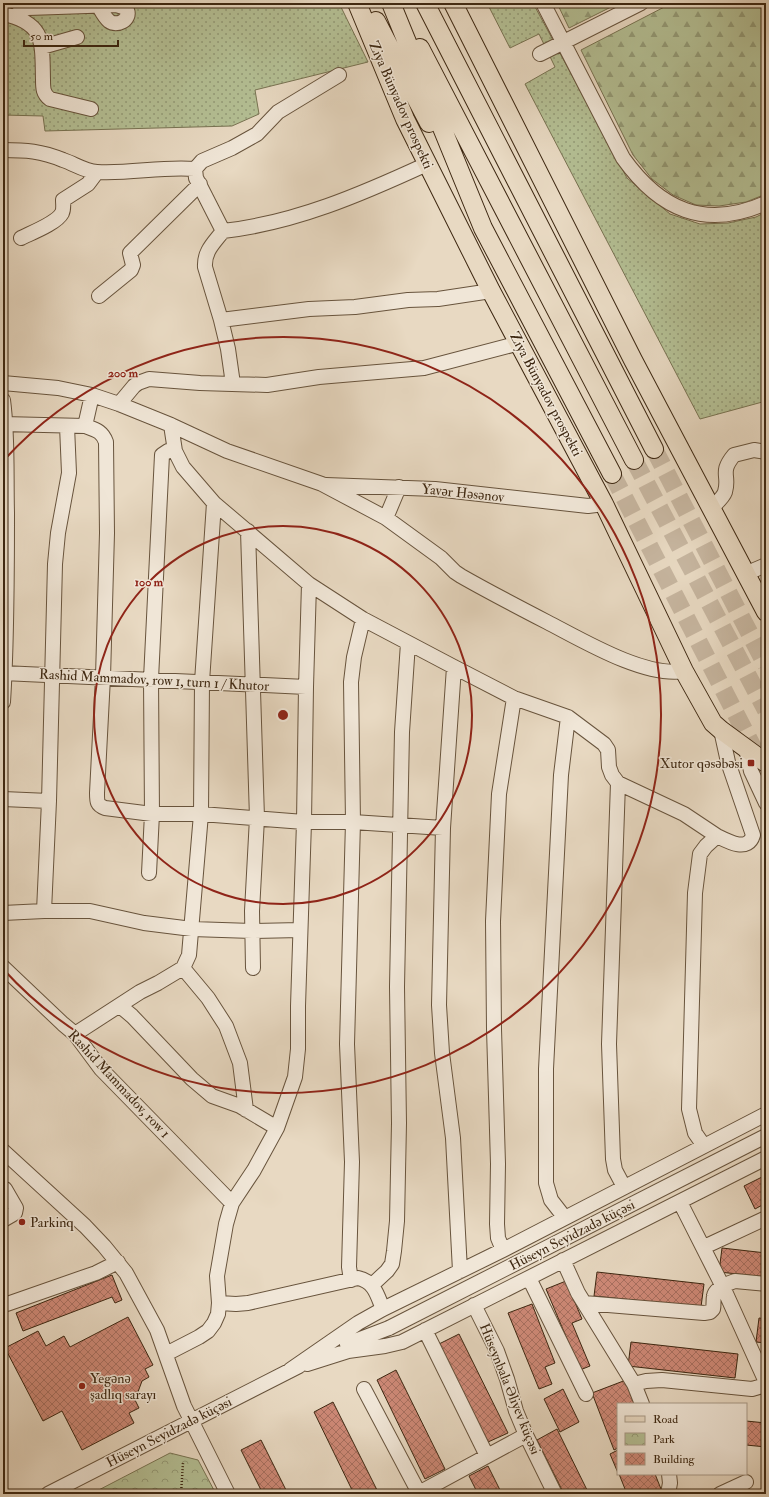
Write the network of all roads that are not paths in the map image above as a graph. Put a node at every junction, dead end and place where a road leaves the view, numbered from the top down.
1 (358, 3) edge
2 (366, 3) edge
3 (391, 3) edge
4 (397, 3) edge
5 (425, 3) edge
6 (453, 3) edge
7 (543, 3) edge
8 (641, 3) edge
9 (98, 5) dead end
10 (9, 16) edge
11 (77, 37) dead end
12 (563, 42) junction
13 (42, 47) junction
14 (540, 54) dead end
15 (339, 75) dead end
16 (91, 109) dead end
17 (3, 150) edge
18 (427, 164) junction
19 (196, 169) junction
20 (97, 172) junction
21 (200, 184) junction
22 (766, 203) edge
23 (483, 228) junction
24 (223, 231) junction
25 (21, 238) dead end
26 (491, 291) junction
27 (99, 296) dead end
28 (221, 320) junction
29 (520, 343) junction
30 (3, 383) edge
31 (233, 384) junction
32 (92, 395) junction
33 (3, 400) edge
34 (119, 404) junction
35 (5, 424) edge
36 (171, 425) junction
37 (67, 426) junction
38 (85, 426) junction
39 (654, 449) tunnel mouth
40 (175, 451) junction
41 (766, 452) edge
42 (634, 460) tunnel mouth
43 (612, 474) tunnel mouth
44 (322, 484) junction
45 (399, 487) junction
46 (214, 503) junction
47 (604, 504) junction
48 (711, 509) junction
49 (386, 518) junction
50 (248, 531) junction
51 (766, 565) edge
52 (746, 574) junction
53 (310, 584) junction
54 (766, 612) edge
55 (362, 619) junction
56 (408, 643) junction
57 (454, 668) junction
58 (684, 672) junction
59 (4, 673) edge
60 (52, 676) junction
61 (103, 677) junction
62 (151, 679) junction
63 (202, 682) junction
64 (252, 685) junction
65 (306, 687) junction
66 (514, 698) junction
67 (3, 702) edge
68 (568, 717) junction
69 (721, 730) junction
70 (746, 748) junction
71 (766, 763) edge
72 (618, 783) junction
73 (3, 800) edge
74 (49, 801) junction
75 (766, 803) edge
76 (152, 814) junction
77 (201, 814) junction
78 (258, 818) junction
79 (304, 822) junction
80 (353, 822) junction
81 (401, 825) junction
82 (443, 828) junction
83 (717, 836) junction
84 (149, 873) dead end
85 (44, 911) junction
86 (3, 913) edge
87 (192, 929) junction
88 (300, 930) junction
89 (252, 931) junction
90 (3, 968) edge
91 (183, 968) junction
92 (253, 968) dead end
93 (120, 1006) junction
94 (75, 1034) junction
95 (246, 1110) junction
96 (766, 1114) edge
97 (277, 1128) junction
98 (730, 1133) junction
99 (766, 1136) edge
100 (766, 1141) edge
101 (704, 1146) junction
102 (3, 1151) edge
103 (766, 1152) edge
104 (766, 1158) edge
105 (749, 1167) junction
106 (624, 1187) junction
107 (5, 1189) dead end
108 (680, 1202) junction
109 (232, 1203) junction
110 (565, 1218) junction
111 (766, 1218) edge
112 (3, 1220) edge
113 (704, 1247) junction
114 (503, 1250) junction
115 (563, 1260) junction
116 (118, 1262) junction
117 (460, 1271) junction
118 (528, 1278) junction
119 (351, 1280) junction
120 (766, 1284) edge
121 (372, 1285) junction
122 (723, 1287) junction
123 (219, 1303) junction
124 (584, 1303) junction
125 (7, 1304) dead end
126 (474, 1305) junction
127 (383, 1309) junction
128 (425, 1330) junction
129 (166, 1354) junction
130 (290, 1370) junction
131 (634, 1384) junction
132 (766, 1384) edge
133 (364, 1389) dead end
134 (586, 1394) dead end
135 (642, 1403) edge
136 (191, 1422) junction
137 (526, 1436) junction
138 (487, 1456) junction
139 (669, 1475) edge
140 (746, 1482) dead end
141 (418, 1493) edge
142 (48, 1494) edge
143 (228, 1494) edge
144 (555, 1494) edge
145 (668, 1494) edge
146 (720, 1494) edge

1 - 18 main road, Ziya Bünyadov prospekti
2 - 23 main road
3 - 23 main road, Ziya Bünyadov prospekti
4 - 42 main road
5 - 39 main road
6 - 48 main road
7 - 12 street
8 - 12 street
9 - 10 street
10 - 13 street
11 - 13 street
12 - 14 street
12 - 22 street
13 - 16 street
15 - 19 street
17 - 20 street
18 - 24 street
18 - 26 main road, Ziya Bünyadov prospekti
19 - 20 street
19 - 21 street
20 - 25 street
21 - 24 street
21 - 27 street
23 - 43 main road, Ziya Bünyadov prospekti
24 - 28 street
26 - 28 street
26 - 29 main road, Ziya Bünyadov prospekti
28 - 31 street
29 - 31 street
29 - 47 main road, Ziya Bünyadov prospekti
30 - 32 street
31 - 34 street
32 - 34 street
32 - 38 street
33 - 35 street
34 - 36 street
35 - 37 street
35 - 59 street
36 - 40 street
36 - 44 street
37 - 38 street
37 - 60 street
38 - 61 street
40 - 46 street
40 - 62 street
41 - 48 street
44 - 45 street, Yavər Həsənov
44 - 49 street
45 - 47 street, Yavər Həsənov
45 - 49 street
46 - 50 street
46 - 63 street
47 - 58 main road, Ziya Bünyadov prospekti
48 - 52 main road
49 - 58 street
50 - 53 street
50 - 64 street
51 - 52 street
52 - 54 main road
53 - 55 street
53 - 65 street
55 - 56 street
55 - 80 street
56 - 57 street
56 - 81 street
57 - 66 street
57 - 82 street
58 - 69 main road, Ziya Bünyadov prospekti
59 - 60 street, Rashid Mammadov, row 1, turn 1 / Khutor
59 - 67 street
60 - 61 street, Rashid Mammadov, row 1, turn 1 / Khutor
60 - 74 street
61 - 62 street, Rashid Mammadov, row 1, turn 1 / Khutor
61 - 76 street
62 - 63 street, Rashid Mammadov, row 1, turn 1 / Khutor
62 - 76 street
63 - 64 street, Rashid Mammadov, row 1, turn 1 / Khutor
63 - 77 street
64 - 65 street, Rashid Mammadov, row 1, turn 1 / Khutor
64 - 78 street
65 - 79 street
66 - 68 street
66 - 114 street
68 - 72 street
68 - 110 street
69 - 70 main road, Ziya Bünyadov prospekti
69 - 83 street
70 - 71 main road, Ziya Bünyadov prospekti
70 - 75 street
72 - 83 street
72 - 106 street
73 - 74 street
74 - 85 street
76 - 77 street
76 - 84 street
77 - 78 street
77 - 87 street
78 - 79 street
78 - 89 street
79 - 80 street
79 - 88 street
80 - 81 street
80 - 119 street
81 - 82 street
81 - 121 street
82 - 117 street
83 - 101 street
85 - 86 street
85 - 87 street
87 - 89 street
87 - 91 street
88 - 89 street
88 - 97 street
89 - 92 street
90 - 94 street, Rashid Mammadov, row 1
91 - 93 street
91 - 95 street
93 - 94 street
93 - 95 street
94 - 109 street, Rashid Mammadov, row 1
95 - 97 street
96 - 98 street
97 - 109 street
98 - 100 street
98 - 101 street
99 - 130 street, Hüseyn Seyidzadə küçəsi, bridge
101 - 106 street
102 - 116 street
103 - 105 street
104 - 105 street
105 - 108 street
106 - 110 street
107 - 112 street
108 - 113 street
108 - 115 street
109 - 123 street
110 - 114 street
111 - 113 street
113 - 122 street
114 - 117 street
115 - 118 street
115 - 124 street
116 - 125 street
116 - 129 street
117 - 127 street
118 - 126 street
118 - 134 street
119 - 121 street
119 - 123 street
120 - 122 street
121 - 127 street
122 - 124 street
122 - 132 street
123 - 129 street
124 - 131 street
126 - 128 street
126 - 137 street, Hüseynbala Əliyev küçəsi
127 - 130 street
128 - 130 street
128 - 138 street
129 - 136 street
130 - 136 street, Hüseyn Seyidzadə küçəsi
131 - 132 street
131 - 135 street
133 - 141 street
136 - 142 street, Hüseyn Seyidzadə küçəsi
136 - 143 street
137 - 138 street
137 - 144 street, Hüseynbala Əliyev küçəsi
138 - 141 street
139 - 145 street
140 - 146 street

